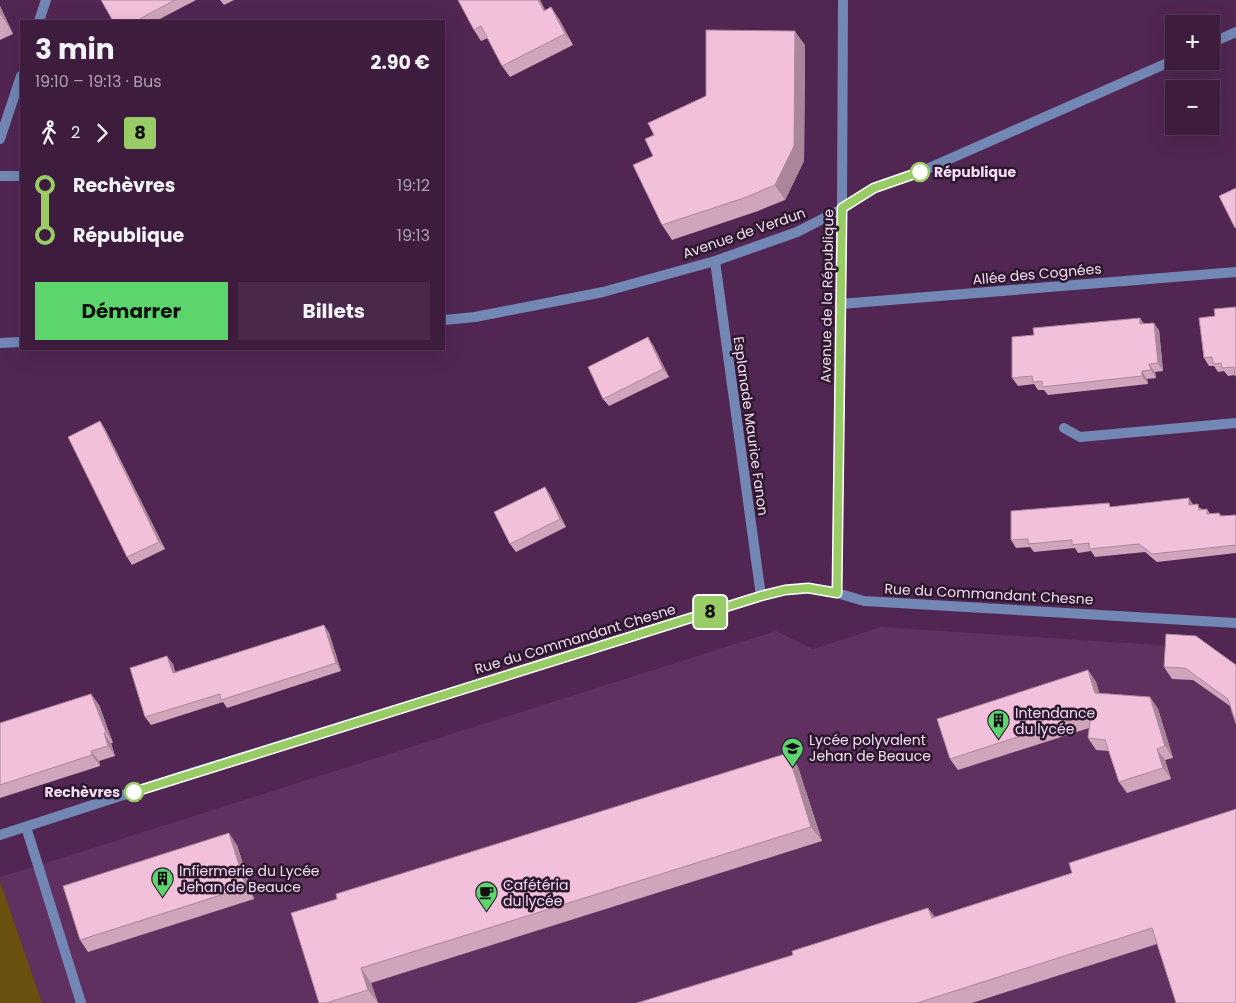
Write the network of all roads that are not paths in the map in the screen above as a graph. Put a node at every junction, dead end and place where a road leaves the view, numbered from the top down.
1 (46, 0) edge
2 (843, 0) edge
3 (39, 20) edge
4 (1236, 32) edge
5 (1220, 39) edge
6 (1165, 64) edge
7 (20, 79) edge
8 (0, 139) edge
9 (0, 176) edge
10 (20, 176) edge
11 (842, 208) junction
12 (715, 260) junction
13 (1236, 272) edge
14 (840, 304) junction
15 (445, 320) edge
16 (20, 342) edge
17 (0, 343) edge
18 (1236, 424) edge
19 (1064, 428) dead end
20 (837, 593) junction
21 (761, 596) junction
22 (1236, 622) edge
23 (26, 827) junction
24 (0, 836) edge
25 (81, 1003) edge

1 - 3 street
2 - 11 street, Avenue de la République
4 - 5 street
6 - 11 street, Avenue de Verdun
7 - 8 street
9 - 10 street
11 - 12 street, Avenue de Verdun
11 - 14 street, Avenue de la République
12 - 15 street, Avenue de Verdun
12 - 21 street, Esplanade Maurice Fanon
13 - 14 street, Allée des Cognées
14 - 20 street, Avenue de la République
16 - 17 street
18 - 19 street
20 - 21 street, Rue du Commandant Chesne
20 - 22 street, Rue du Commandant Chesne
21 - 23 street, Rue du Commandant Chesne
23 - 24 street, Rue du Commandant Chesne
23 - 25 street

